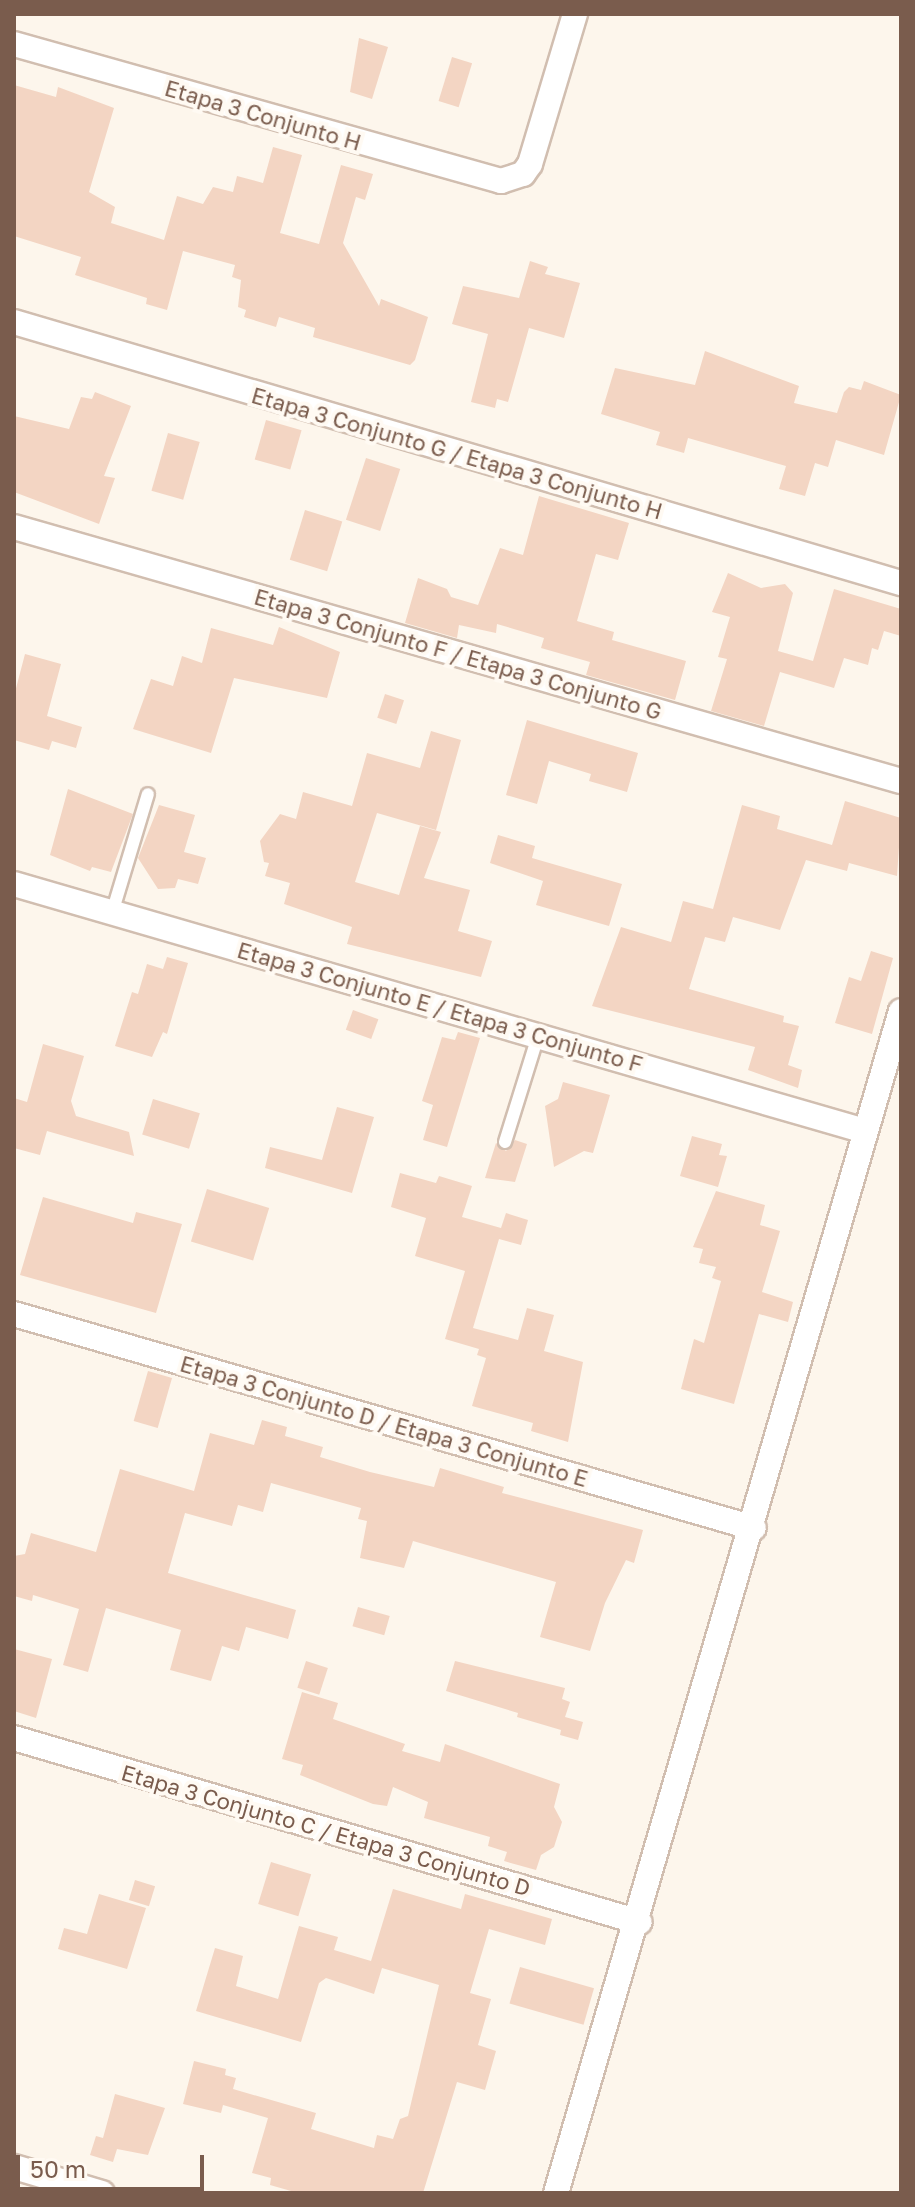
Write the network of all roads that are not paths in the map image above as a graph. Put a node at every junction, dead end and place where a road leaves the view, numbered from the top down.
1 (575, 14) edge
2 (14, 44) edge
3 (14, 322) edge
4 (14, 527) edge
5 (901, 583) edge
6 (901, 781) edge
7 (148, 794) dead end
8 (14, 884) edge
9 (112, 913) junction
10 (901, 1011) edge
11 (538, 1036) junction
12 (865, 1131) junction
13 (505, 1142) dead end
14 (14, 1314) edge
15 (754, 1528) junction
16 (14, 1738) edge
17 (639, 1922) junction
18 (14, 2167) edge
19 (102, 2193) edge
20 (556, 2193) edge

1 - 2 street, Etapa 3 Conjunto H
3 - 5 street, Etapa 3 Conjunto G / Etapa 3 Conjunto H
4 - 6 street, Etapa 3 Conjunto F / Etapa 3 Conjunto G
7 - 9 lane
8 - 9 street, Etapa 3 Conjunto E / Etapa 3 Conjunto F
9 - 11 street, Etapa 3 Conjunto E / Etapa 3 Conjunto F
10 - 12 street
11 - 12 street, Etapa 3 Conjunto E / Etapa 3 Conjunto F
11 - 13 lane
12 - 15 street
14 - 15 street, Etapa 3 Conjunto D / Etapa 3 Conjunto E
15 - 17 street
16 - 17 street, Etapa 3 Conjunto C / Etapa 3 Conjunto D
17 - 20 street
18 - 19 street

